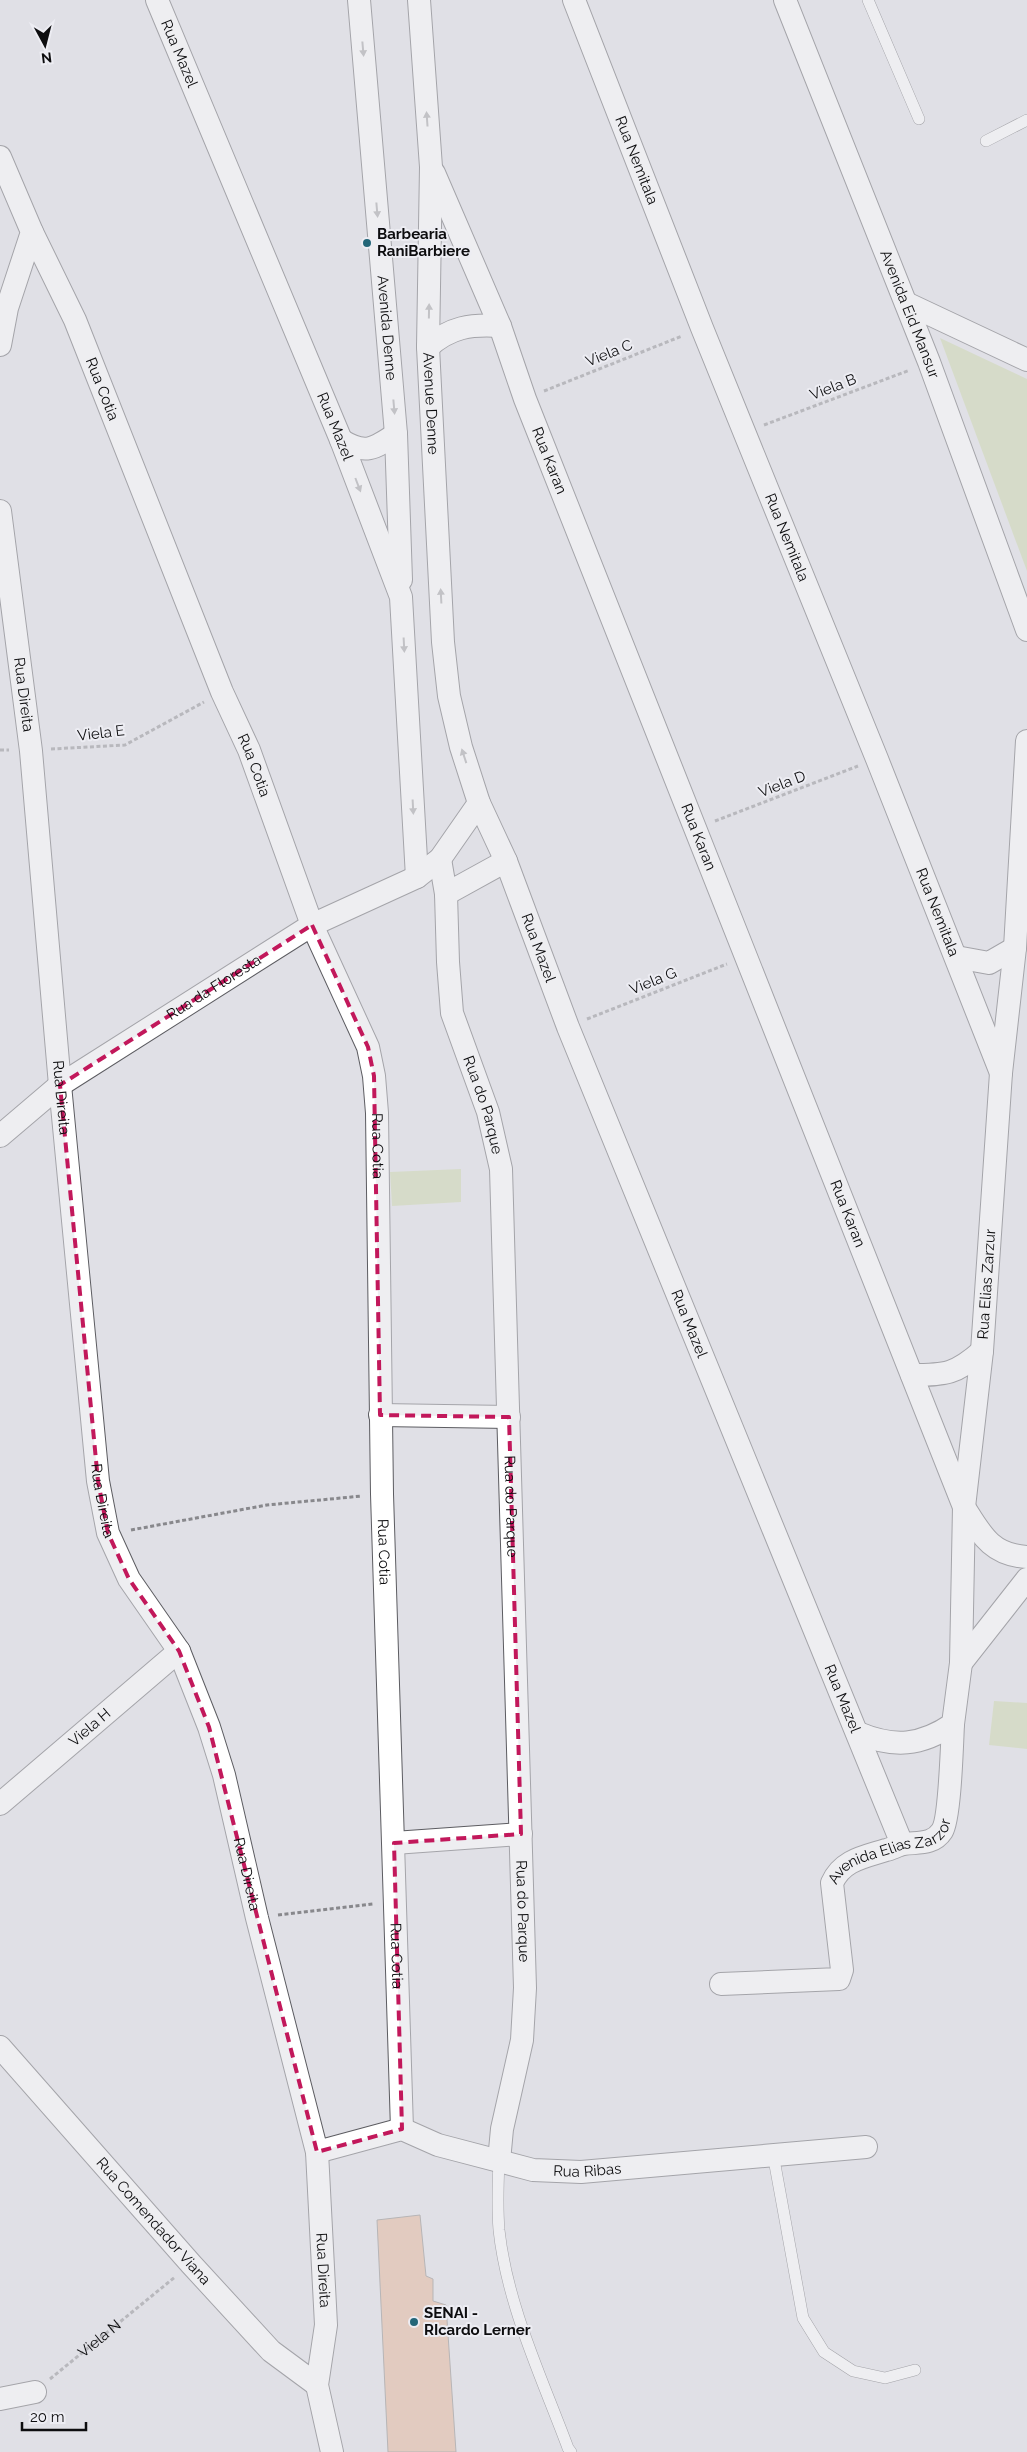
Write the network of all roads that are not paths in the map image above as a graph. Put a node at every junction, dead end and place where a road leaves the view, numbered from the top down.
1 (157, 0) edge
2 (359, 0) edge
3 (419, 0) edge
4 (574, 0) edge
5 (785, 0) edge
6 (868, 0) edge
7 (919, 120) dead end
8 (1027, 120) edge
9 (986, 141) dead end
10 (0, 157) edge
11 (431, 167) junction
12 (32, 232) junction
13 (906, 303) junction
14 (500, 326) junction
15 (0, 346) edge
16 (428, 347) junction
17 (1027, 360) edge
18 (396, 434) junction
19 (340, 440) junction
20 (0, 511) edge
21 (401, 596) junction
22 (1027, 630) edge
23 (1027, 741) edge
24 (479, 803) junction
25 (440, 860) junction
26 (506, 861) junction
27 (417, 877) junction
28 (446, 894) junction
29 (312, 925) junction
30 (1015, 948) junction
31 (956, 957) junction
32 (1001, 1073) junction
33 (60, 1085) junction
34 (0, 1136) edge
35 (982, 1351) junction
36 (912, 1375) junction
37 (380, 1415) junction
38 (509, 1417) junction
39 (964, 1507) junction
40 (1027, 1557) edge
41 (1027, 1579) edge
42 (179, 1651) junction
43 (961, 1663) junction
44 (953, 1724) junction
45 (858, 1733) junction
46 (0, 1804) edge
47 (521, 1834) junction
48 (394, 1843) junction
49 (902, 1844) junction
50 (721, 1984) dead end
51 (0, 2047) edge
52 (402, 2129) junction
53 (866, 2147) dead end
54 (318, 2152) junction
55 (773, 2154) junction
56 (500, 2161) junction
57 (915, 2370) dead end
58 (317, 2385) junction
59 (35, 2392) road end
60 (0, 2398) edge
61 (332, 2452) edge
62 (572, 2452) edge

1 - 19 street, Rua Mazel
2 -> 18 street, Avenida Denne
11 -> 3 street, Avenue Denne
4 - 31 street, Rua Nemitala
5 - 13 street, Avenida Eid Mansur
6 - 7 lane
8 - 9 lane
10 - 12 street
11 - 14 street, Rua Karan
16 -> 11 street, Avenue Denne
12 - 15 street
12 - 29 street, Rua Cotia
13 - 17 street
13 - 22 street, Avenida Eid Mansur
14 - 16 street
14 - 36 street, Rua Karan
24 -> 16 street, Avenue Denne
18 - 19 street
18 - 21 street, Avenida Denne
19 -> 21 street, Rua Mazel
20 - 33 street, Rua Direita
21 -> 27 street, Rua Mazel
23 - 30 street, Rua Elias Zarzur
24 - 25 street, Rua da Floresta
24 - 26 street, Rua Mazel
25 - 27 street, Rua da Floresta
25 - 28 street, Rua do Parque
26 - 28 street
26 - 45 street, Rua Mazel
27 - 29 street, Rua da Floresta
28 - 38 street, Rua do Parque
29 - 33 street, Rua da Floresta
29 - 37 street, Rua Cotia
30 - 31 street
30 - 32 street, Rua Elias Zarzur
31 - 32 street, Rua Nemitala
32 - 35 street, Rua Elias Zarzur
33 - 34 street, Rua da Floresta
33 - 42 street, Rua Direita
35 - 36 street
35 - 39 street, Rua Elias Zarzur
36 - 39 street, Rua Karan
37 - 38 street
37 - 48 street, Rua Cotia
38 - 47 street, Rua do Parque
39 - 40 street
39 - 43 street, Rua Elias Zarzur
41 - 43 street
42 - 46 street, Viela H
42 - 54 street, Rua Direita
43 - 44 street, Rua Elias Zarzur
44 - 45 street
44 - 49 street, Avenida Elias Zarzor
45 - 49 street, Rua Mazel
47 - 48 street
47 - 56 street, Rua do Parque
48 - 52 street, Rua Cotia
49 - 50 street, Avenida Elias Zarzor
51 - 58 street, Rua Comendador Viana
52 - 54 street
52 - 56 street, Rua Ribas
53 - 55 street, Rua Ribas
54 - 58 street, Rua Direita
55 - 56 street, Rua Ribas
55 - 57 lane
56 - 62 lane
58 - 61 street, Rua Direita
59 - 60 street

